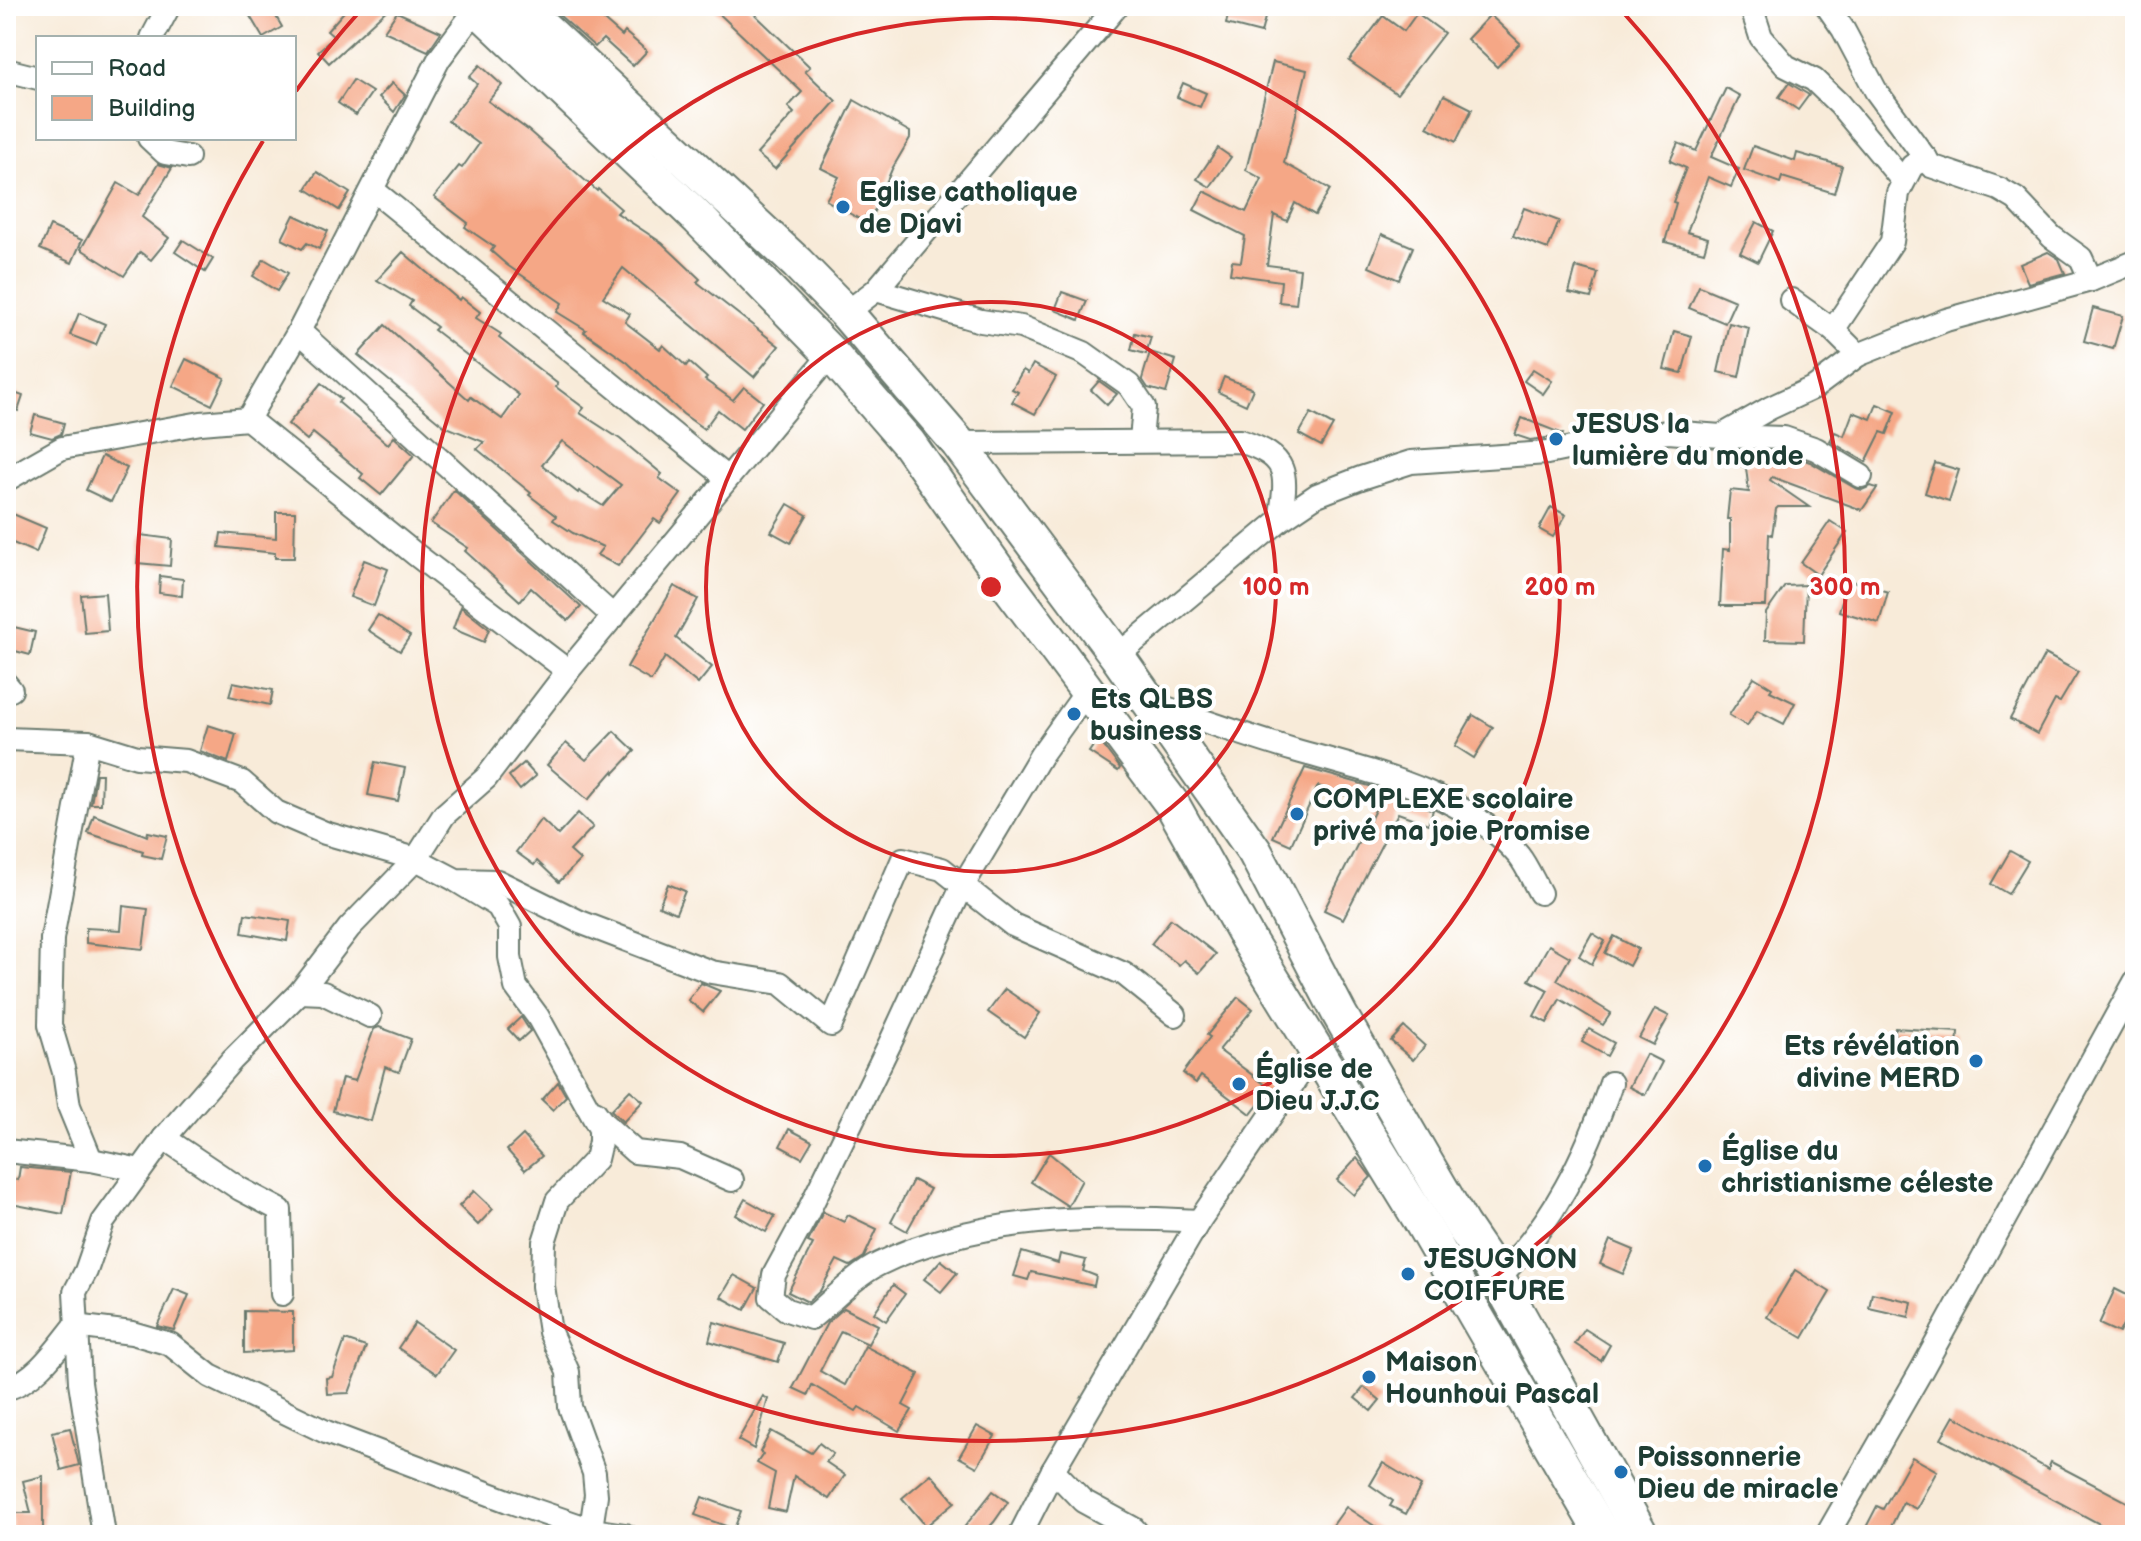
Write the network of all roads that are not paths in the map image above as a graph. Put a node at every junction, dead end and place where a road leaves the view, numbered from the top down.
1 (169, 6) edge
2 (520, 6) edge
3 (1117, 6) edge
4 (1751, 6) edge
5 (1827, 6) edge
6 (476, 7) edge
7 (153, 36) edge
8 (6, 70) edge
9 (36, 78) edge
10 (151, 140) edge
11 (188, 157) dead end
12 (1926, 158) junction
13 (1903, 181) junction
14 (373, 190) junction
15 (2135, 262) edge
16 (2091, 280) junction
17 (876, 290) junction
18 (1791, 300) dead end
19 (846, 313) junction
20 (1833, 330) junction
21 (299, 331) junction
22 (831, 354) junction
23 (1858, 355) junction
24 (248, 419) junction
25 (1721, 436) junction
26 (1141, 440) junction
27 (958, 443) junction
28 (1861, 476) dead end
29 (727, 478) junction
30 (6, 480) edge
31 (1280, 520) junction
32 (614, 617) junction
33 (1117, 656) junction
34 (568, 671) junction
35 (1087, 691) junction
36 (1147, 702) junction
37 (6, 739) edge
38 (88, 742) junction
39 (416, 859) junction
40 (456, 880) junction
41 (962, 887) junction
42 (1540, 893) dead end
43 (2135, 982) edge
44 (300, 992) junction
45 (1175, 1015) dead end
46 (370, 1016) dead end
47 (1315, 1051) junction
48 (570, 1077) junction
49 (1611, 1083) dead end
50 (164, 1138) junction
51 (6, 1151) edge
52 (91, 1160) junction
53 (140, 1170) junction
54 (732, 1180) dead end
55 (1199, 1221) junction
56 (1498, 1278) junction
57 (282, 1294) dead end
58 (75, 1326) junction
59 (6, 1389) edge
60 (1053, 1470) junction
61 (591, 1533) edge
62 (104, 1535) edge
63 (625, 1535) edge
64 (1020, 1535) edge
65 (1139, 1535) edge
66 (1603, 1535) edge
67 (1641, 1535) edge
68 (1827, 1535) edge

1 - 7 street
2 - 19 main road
3 - 17 street
4 - 13 street
5 - 12 street
6 - 14 street
6 - 22 main road
8 - 9 street
10 - 11 street
12 - 13 street
12 - 16 street
13 - 20 street
14 - 21 street
14 - 29 street
15 - 16 street
16 - 23 street
17 - 19 street
17 - 26 street
18 - 20 street
19 - 27 main road
20 - 23 street
21 - 24 street
21 - 32 street
22 - 29 street
22 - 35 main road
23 - 25 street
24 - 30 street
24 - 34 street
25 - 28 street
25 - 31 street
26 - 27 street
26 - 31 street
27 - 33 main road
29 - 32 street
31 - 33 street
32 - 34 street
33 - 36 main road
34 - 39 street
35 - 41 street
35 - 47 main road
36 - 42 street
36 - 56 main road
37 - 38 street
38 - 39 street
38 - 52 street
39 - 40 street
39 - 44 street
40 - 41 street
40 - 48 street
41 - 45 street
41 - 55 street
43 - 68 street
44 - 46 street
44 - 50 street
47 - 55 street
47 - 66 main road
48 - 54 street
48 - 61 street
49 - 56 street
50 - 53 street
50 - 57 street
51 - 52 street
52 - 53 street
53 - 58 street
55 - 60 street
56 - 67 main road
58 - 59 street
58 - 61 street
58 - 62 street
60 - 64 street
60 - 65 street
61 - 63 street

